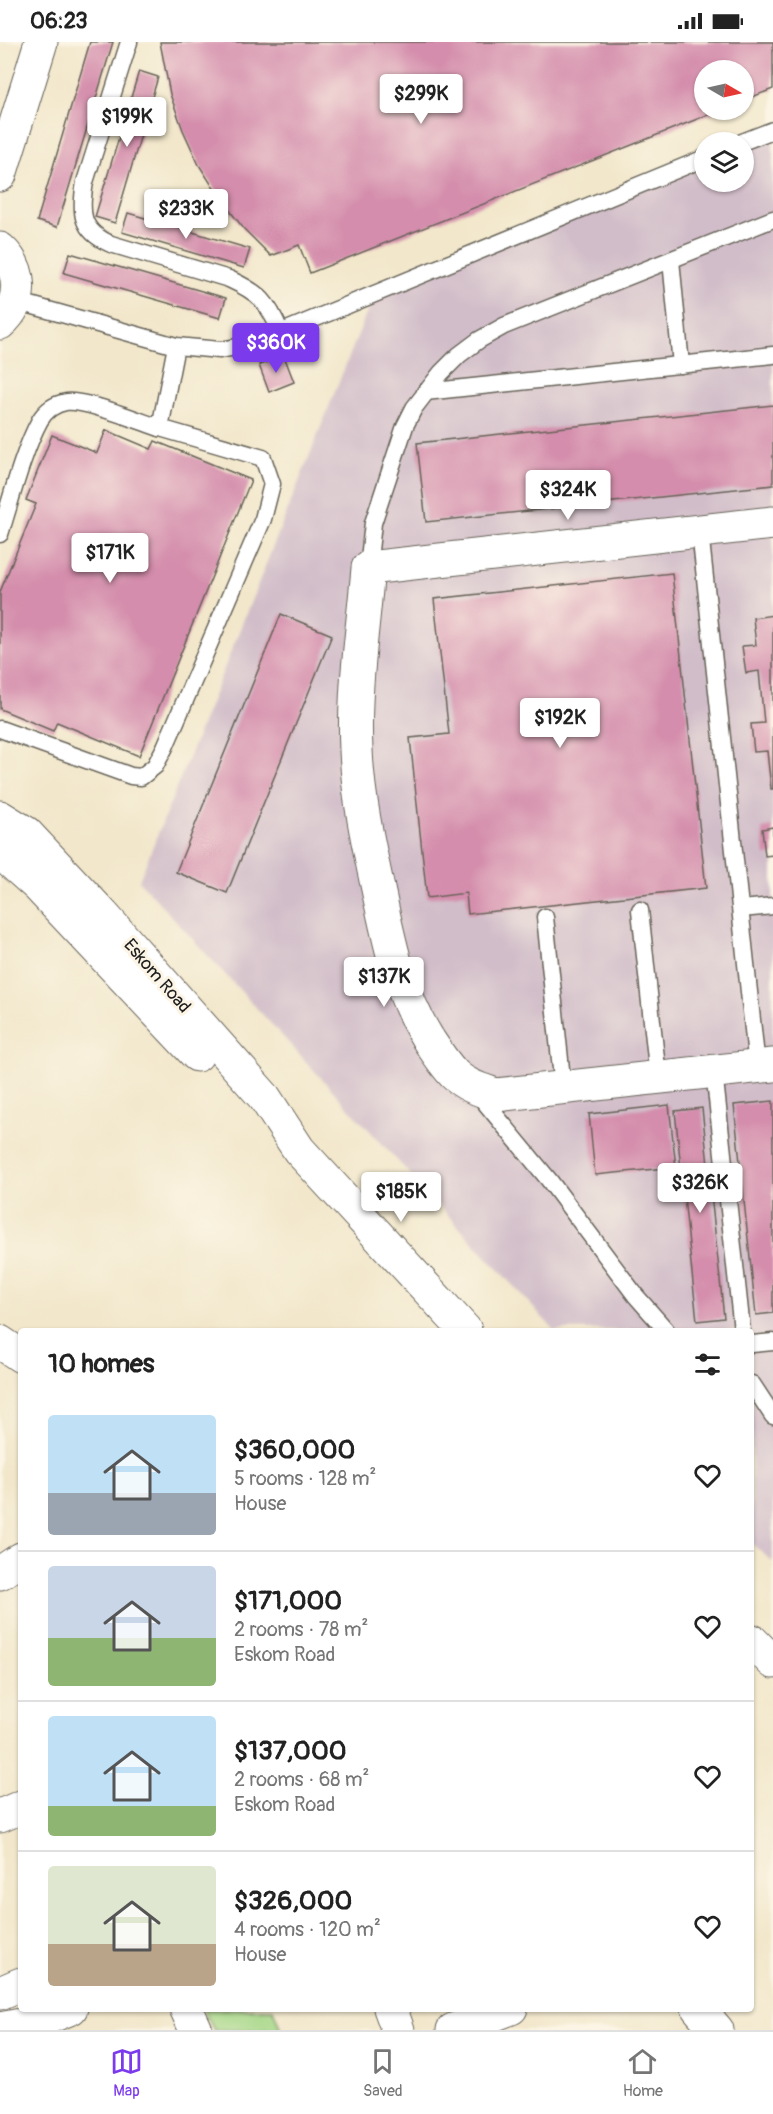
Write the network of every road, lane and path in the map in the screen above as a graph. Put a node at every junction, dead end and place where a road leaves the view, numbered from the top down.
1 (41, 42) edge
2 (129, 42) edge
3 (7, 128) edge
4 (773, 130) edge
5 (754, 137) edge
6 (694, 163) edge
7 (0, 175) edge
8 (773, 219) edge
9 (0, 249) edge
10 (671, 260) junction
11 (8, 312) edge
12 (281, 333) junction
13 (176, 346) junction
14 (773, 355) edge
15 (681, 365) junction
16 (425, 392) junction
17 (160, 428) junction
18 (773, 523) edge
19 (700, 531) junction
20 (0, 534) edge
21 (368, 568) junction
22 (0, 729) edge
23 (0, 818) edge
24 (0, 852) edge
25 (773, 906) edge
26 (741, 909) junction
27 (640, 910) dead end
28 (544, 917) dead end
29 (765, 1066) edge
30 (714, 1071) junction
31 (658, 1077) junction
32 (472, 1086) junction
33 (562, 1088) junction
34 (299, 1150) junction
35 (463, 1328) edge
36 (664, 1328) edge
37 (742, 1328) edge
38 (0, 1342) edge
39 (773, 1342) edge
40 (754, 1344) edge
41 (18, 1354) edge
42 (754, 1387) edge
43 (773, 1416) edge
44 (18, 1561) edge
45 (0, 1574) edge
46 (754, 1643) edge
47 (773, 1662) edge
48 (18, 1808) edge
49 (0, 1816) edge
50 (18, 2003) edge
51 (188, 2012) edge
52 (391, 2012) edge
53 (500, 2012) edge
54 (701, 2012) edge
55 (0, 2030) edge
56 (196, 2030) edge
57 (398, 2030) edge
58 (453, 2030) edge
59 (717, 2030) edge

1 - 3 street
2 - 12 lane
3 - 7 street
4 - 5 lane
6 - 12 lane
8 - 10 lane
9 - 11 street
10 - 15 lane
10 - 16 lane
11 - 13 lane
12 - 13 lane
13 - 17 lane
14 - 15 lane
15 - 16 lane
16 - 21 lane
17 - 20 lane
17 - 22 lane
18 - 19 street
19 - 21 street
19 - 26 lane
21 - 32 street
23 - 34 street, Eskom Road
24 - 34 street, Eskom Road
25 - 26 lane
26 - 29 lane
27 - 31 lane
28 - 33 lane
29 - 30 street
30 - 31 street
30 - 37 lane
31 - 33 street
32 - 33 street
32 - 36 lane
34 - 35 street, Eskom Road
38 - 41 street
39 - 40 lane
42 - 43 lane
44 - 45 street
46 - 47 street
48 - 49 street
50 - 55 street
51 - 56 street
52 - 57 street
53 - 58 street
54 - 59 street

